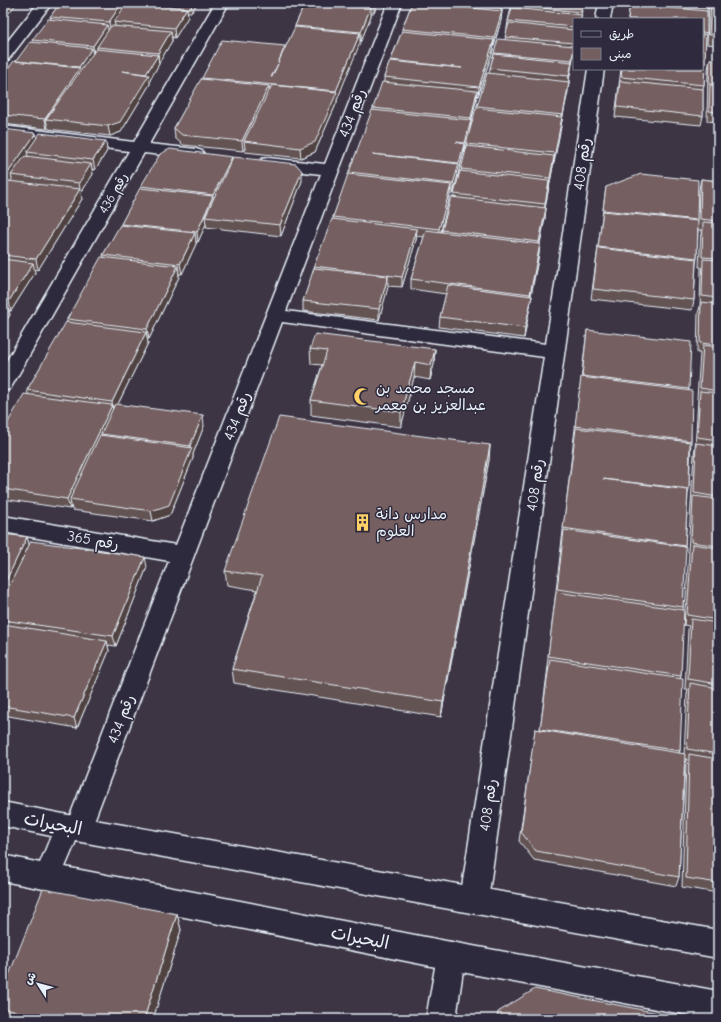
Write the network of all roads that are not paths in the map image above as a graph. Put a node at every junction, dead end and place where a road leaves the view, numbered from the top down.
1 (45, 3) edge
2 (222, 3) edge
3 (395, 3) edge
4 (606, 3) edge
5 (603, 18) edge
6 (3, 57) edge
7 (596, 70) edge
8 (3, 131) edge
9 (139, 148) junction
10 (208, 156) edge
11 (254, 161) edge
12 (331, 170) junction
13 (275, 315) junction
14 (555, 352) junction
15 (3, 384) edge
16 (3, 524) edge
17 (183, 555) junction
18 (3, 814) edge
19 (73, 828) junction
20 (3, 868) edge
21 (48, 876) junction
22 (474, 900) junction
23 (718, 944) edge
24 (450, 956) junction
25 (718, 1006) edge
26 (441, 1019) edge

1 - 6 street
2 - 9 street, رقم 436
3 - 12 street, رقم 434
4 - 5 street
7 - 14 street, رقم 408
8 - 9 street
9 - 10 street
9 - 15 street, رقم 436
11 - 12 street
12 - 13 street, رقم 434
13 - 14 street
13 - 17 street, رقم 434
14 - 22 street, رقم 408
16 - 17 street, رقم 365
17 - 19 street, رقم 434
18 - 19 street, البحيرات
19 - 21 street, رقم 434
19 - 22 street, البحيرات
20 - 21 street, البحيرات
21 - 24 street, البحيرات
22 - 23 street, البحيرات
24 - 25 street, البحيرات
24 - 26 street

